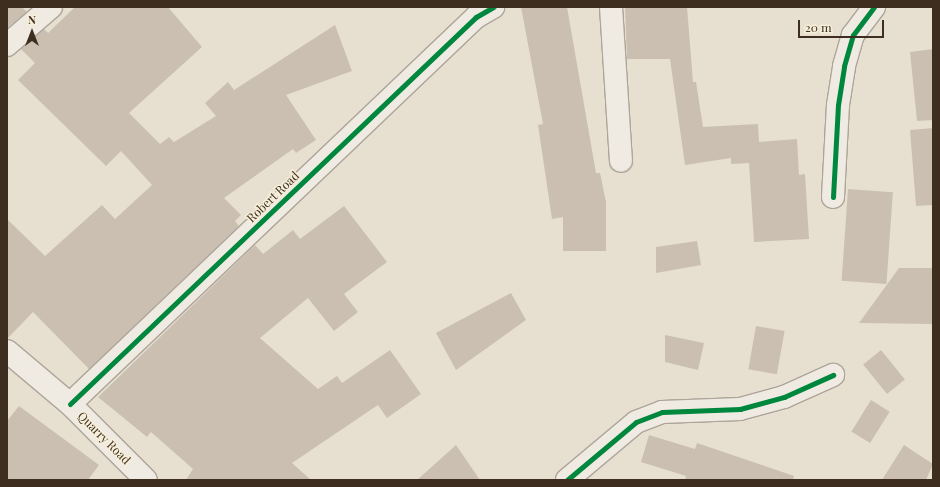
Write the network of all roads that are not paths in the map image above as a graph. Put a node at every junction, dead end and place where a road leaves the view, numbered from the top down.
1 (51, 7) edge
2 (493, 7) edge
3 (611, 7) edge
4 (874, 7) edge
5 (7, 45) edge
6 (621, 161) dead end
7 (833, 197) dead end
8 (7, 351) edge
9 (833, 375) dead end
10 (70, 404) junction
11 (146, 480) edge
12 (567, 480) edge

1 - 5 street
2 - 10 street, Robert Road
3 - 6 street
4 - 7 street
8 - 10 street, Quarry Road
9 - 12 street
10 - 11 street, Quarry Road

